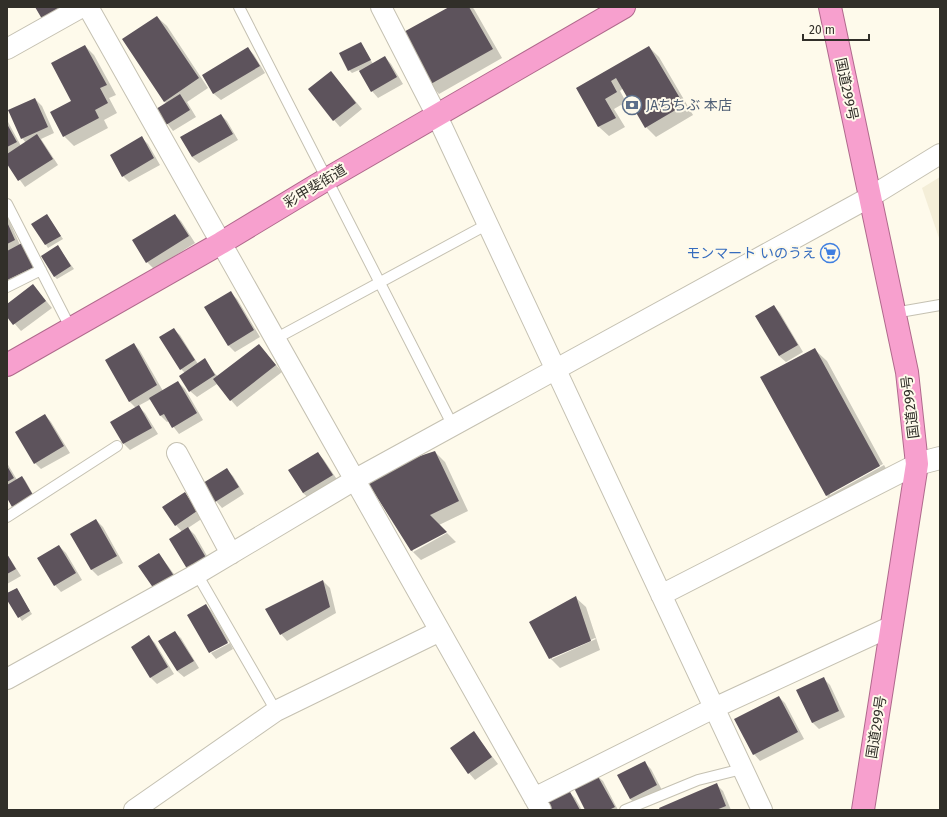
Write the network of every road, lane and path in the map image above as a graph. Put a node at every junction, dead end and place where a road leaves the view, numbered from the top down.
1 (82, 7) edge
2 (88, 7) edge
3 (238, 7) edge
4 (381, 7) edge
5 (624, 7) edge
6 (830, 7) edge
7 (7, 48) edge
8 (437, 116) junction
9 (940, 154) edge
10 (327, 179) junction
11 (870, 197) junction
12 (7, 204) edge
13 (488, 224) junction
14 (221, 243) junction
15 (40, 270) junction
16 (380, 282) junction
17 (7, 287) edge
18 (940, 305) edge
19 (894, 313) junction
20 (71, 329) junction
21 (275, 339) junction
22 (7, 365) edge
23 (555, 369) junction
24 (453, 426) junction
25 (117, 446) dead end
26 (177, 453) dead end
27 (940, 458) edge
28 (917, 464) junction
29 (355, 480) junction
30 (7, 517) edge
31 (231, 554) junction
32 (197, 574) junction
33 (661, 595) junction
34 (892, 626) junction
35 (440, 631) junction
36 (7, 679) edge
37 (714, 708) junction
38 (276, 711) junction
39 (742, 769) junction
40 (538, 804) edge
41 (134, 810) edge
42 (624, 810) edge
43 (762, 810) edge
44 (863, 810) edge

1 - 7 street
2 - 14 street
3 - 10 lane
4 - 8 street
5 - 8 highway, 彩甲斐街道
6 - 11 highway, 国道299号
8 - 10 highway, 彩甲斐街道
8 - 13 street
9 - 11 street
10 - 14 highway, 彩甲斐街道
10 - 16 lane
11 - 19 highway, 国道299号
11 - 23 street
12 - 15 lane
13 - 16 lane
13 - 23 street
14 - 20 highway, 彩甲斐街道
14 - 21 street
15 - 17 lane
15 - 20 lane
16 - 21 lane
16 - 24 lane
18 - 19 lane
19 - 28 highway, 国道299号
20 - 22 highway, 彩甲斐街道
21 - 29 street
23 - 24 street
23 - 33 street
24 - 29 street
25 - 30 lane
26 - 31 street
27 - 28 street
28 - 33 street
28 - 34 highway, 国道299号
29 - 31 street
29 - 35 street
31 - 32 street
32 - 36 street
32 - 38 lane
33 - 37 street
34 - 37 street
34 - 44 highway, 国道299号
35 - 38 street
35 - 40 street
37 - 39 street
37 - 40 street
38 - 41 street
39 - 42 lane
39 - 43 street

